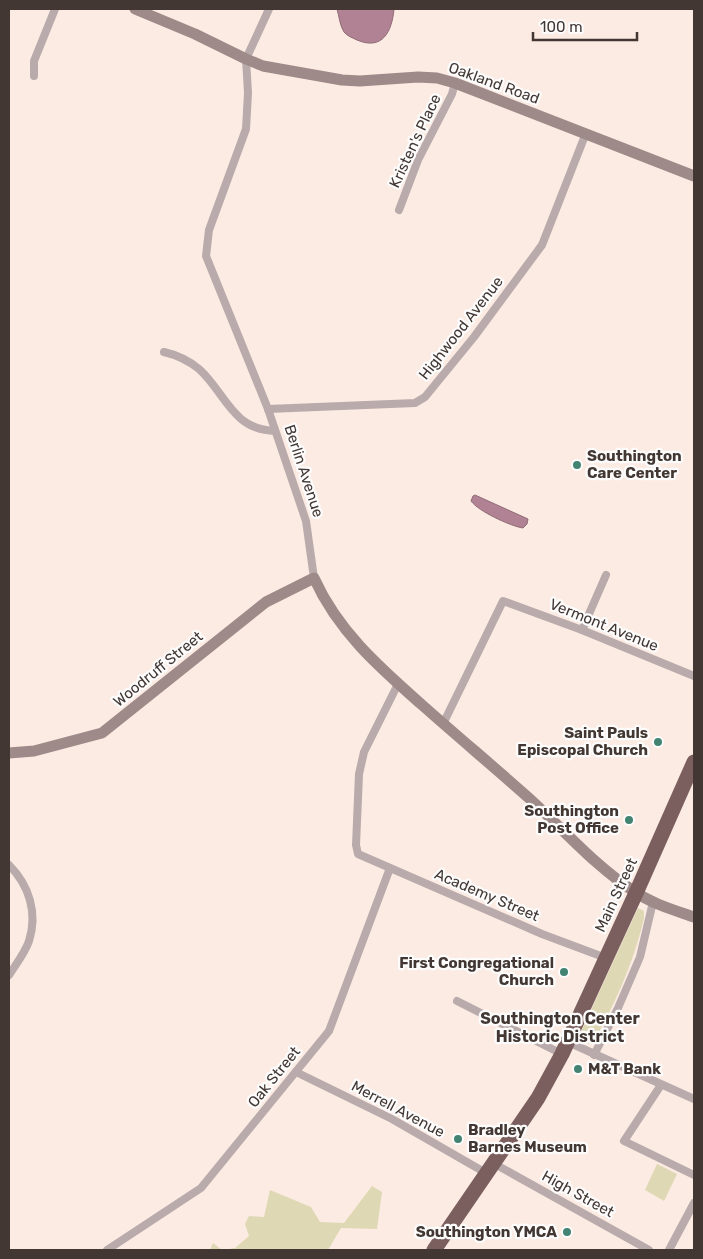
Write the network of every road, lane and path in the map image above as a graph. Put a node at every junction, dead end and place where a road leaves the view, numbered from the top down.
1 (55, 9) edge
2 (135, 9) edge
3 (269, 9) edge
4 (246, 59) junction
5 (34, 76) dead end
6 (455, 83) junction
7 (586, 133) junction
8 (694, 176) edge
9 (398, 210) dead end
10 (164, 352) dead end
11 (268, 410) junction
12 (275, 430) junction
13 (606, 575) dead end
14 (314, 578) junction
15 (582, 630) junction
16 (694, 676) edge
17 (398, 684) junction
18 (443, 724) junction
19 (9, 753) edge
20 (694, 762) edge
21 (9, 865) edge
22 (390, 868) junction
23 (636, 893) junction
24 (653, 902) junction
25 (694, 917) edge
26 (606, 958) junction
27 (9, 975) edge
28 (457, 1001) dead end
29 (565, 1048) junction
30 (594, 1055) junction
31 (296, 1072) junction
32 (661, 1085) junction
33 (694, 1099) edge
34 (490, 1168) junction
35 (694, 1175) edge
36 (694, 1203) edge
37 (107, 1250) edge
38 (434, 1250) edge
39 (649, 1250) edge
40 (668, 1250) edge

1 - 5 street
2 - 4 street, Oakland Road
3 - 4 street
4 - 6 street, Oakland Road
4 - 11 street, Berlin Avenue
6 - 7 street, Oakland Road
6 - 9 street, Kristen's Place
7 - 8 street, Oakland Road
7 - 11 street, Highwood Avenue
10 - 12 street
11 - 12 street, Berlin Avenue
12 - 14 street, Berlin Avenue
13 - 15 street
14 - 17 street, Berlin Avenue
14 - 19 street, Woodruff Street
15 - 16 street, Vermont Avenue
15 - 18 street, Vermont Avenue
17 - 18 street, Berlin Avenue
17 - 22 street, Academy Street
18 - 23 street, Berlin Avenue
20 - 23 highway, Main Street
21 - 27 street
22 - 26 street, Academy Street
22 - 31 street, Oak Street
23 - 24 street, Berlin Avenue
23 - 26 highway, Main Street
24 - 25 street, Berlin Avenue
24 - 30 street
26 - 29 highway, Main Street
28 - 29 street
29 - 30 street
29 - 34 highway, Main Street
30 - 32 street
31 - 34 street, Merrell Avenue
31 - 37 street, Oak Street
32 - 33 street
32 - 35 street
34 - 38 highway, Main Street
34 - 39 street, High Street
36 - 40 street

